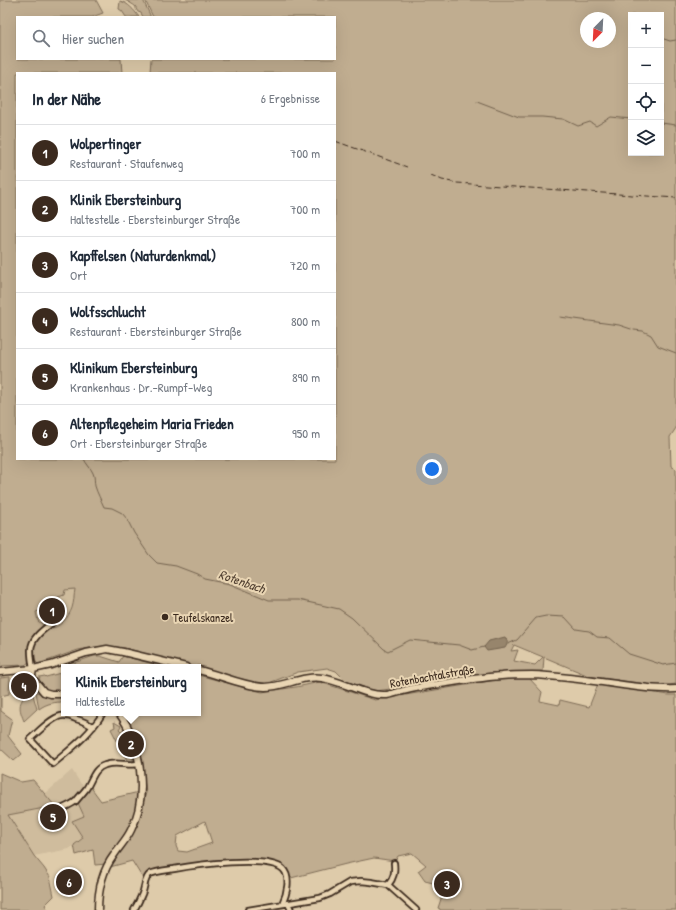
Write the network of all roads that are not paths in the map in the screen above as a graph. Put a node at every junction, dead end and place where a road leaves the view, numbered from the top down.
1 (52, 623) dead end
2 (173, 664) edge
3 (33, 669) junction
4 (201, 671) edge
5 (0, 672) edge
6 (676, 689) edge
7 (61, 694) edge
8 (101, 716) edge
9 (121, 716) edge
10 (94, 727) junction
11 (139, 764) junction
12 (59, 810) dead end
13 (394, 863) dead end
14 (388, 885) junction
15 (285, 903) junction
16 (98, 910) edge
17 (134, 910) edge
18 (248, 910) edge
19 (291, 910) edge
20 (416, 910) edge

1 - 3 street
2 - 3 main road
3 - 5 main road
3 - 7 main road
4 - 6 main road, Rotenbachtalstraße
8 - 10 street
9 - 11 main road
10 - 10 street
11 - 12 street
11 - 16 main road
13 - 14 street
14 - 15 street
14 - 20 street
15 - 17 street
15 - 18 street
15 - 19 street

